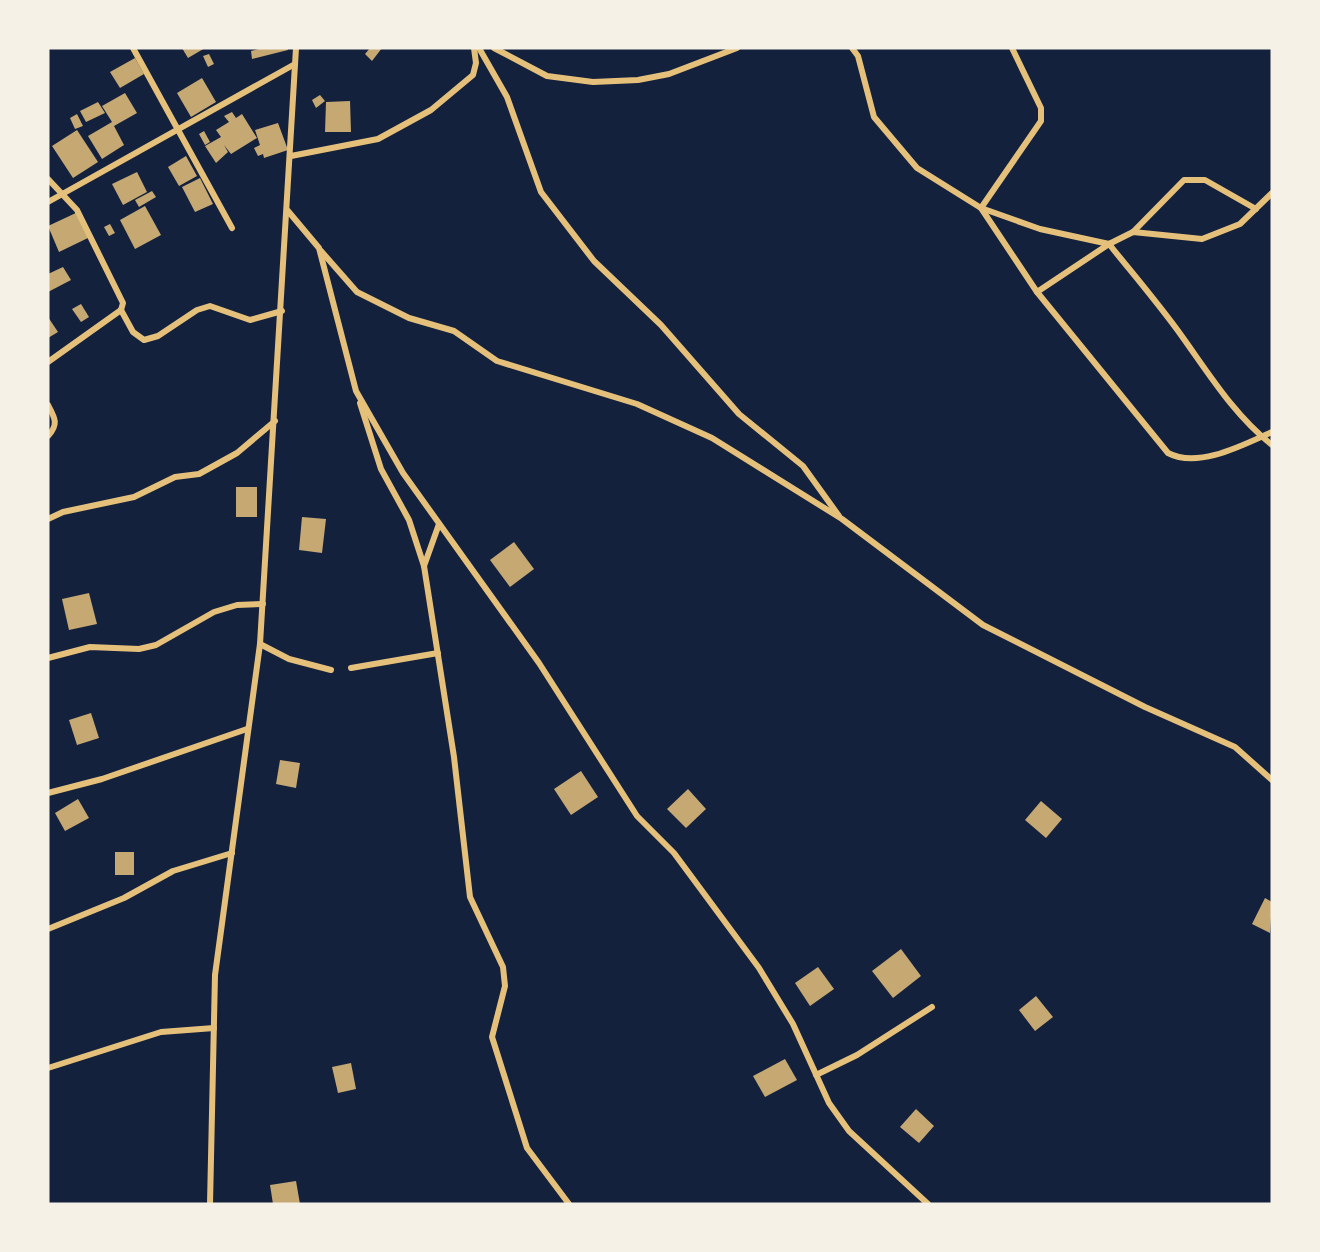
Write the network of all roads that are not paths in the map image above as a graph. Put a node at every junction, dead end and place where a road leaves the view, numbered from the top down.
1 (133, 48) edge
2 (296, 48) edge
3 (474, 48) edge
4 (479, 48) edge
5 (494, 48) edge
6 (737, 48) edge
7 (852, 48) edge
8 (1012, 48) edge
9 (295, 64) junction
10 (177, 131) junction
11 (291, 156) junction
12 (48, 179) edge
13 (1272, 193) edge
14 (61, 195) junction
15 (48, 202) edge
16 (981, 208) junction
17 (1256, 209) junction
18 (288, 211) junction
19 (232, 228) dead end
20 (1132, 232) junction
21 (1109, 244) junction
22 (319, 248) junction
23 (1037, 292) junction
24 (121, 310) junction
25 (282, 311) junction
26 (48, 362) edge
27 (356, 391) junction
28 (48, 405) edge
29 (275, 421) junction
30 (1272, 432) edge
31 (48, 436) edge
32 (1262, 437) junction
33 (1272, 445) edge
34 (48, 519) edge
35 (842, 519) junction
36 (439, 524) junction
37 (423, 566) junction
38 (263, 604) junction
39 (260, 644) junction
40 (438, 653) junction
41 (48, 658) edge
42 (351, 668) dead end
43 (331, 670) dead end
44 (248, 729) junction
45 (1272, 780) edge
46 (48, 793) edge
47 (232, 853) junction
48 (48, 929) edge
49 (932, 1006) dead end
50 (214, 1028) junction
51 (48, 1068) edge
52 (816, 1075) junction
53 (210, 1204) edge
54 (569, 1204) edge
55 (928, 1204) edge

1 - 10 street
2 - 9 street
3 - 11 street
4 - 35 street
5 - 6 street
7 - 16 street
8 - 16 street
9 - 10 street
9 - 11 street
10 - 14 street
10 - 19 street
11 - 18 street
12 - 14 street
13 - 17 street
14 - 15 street
14 - 24 street
16 - 21 street
16 - 23 street
17 - 20 street
17 - 20 street
18 - 22 street
18 - 25 street
20 - 21 street
21 - 23 street
21 - 32 street
22 - 27 street
22 - 35 street
23 - 32 street
24 - 25 street
24 - 26 street
25 - 29 street
27 - 36 street
27 - 37 street
28 - 31 street
29 - 34 street
29 - 38 street
30 - 32 street
32 - 33 street
35 - 45 street
36 - 37 street
36 - 52 street
37 - 40 street
38 - 39 street
38 - 41 street
39 - 43 street
39 - 44 street
40 - 42 street
40 - 54 street
44 - 46 street
44 - 47 street
47 - 48 street
47 - 50 street
49 - 52 street
50 - 51 street
50 - 53 street
52 - 55 street

